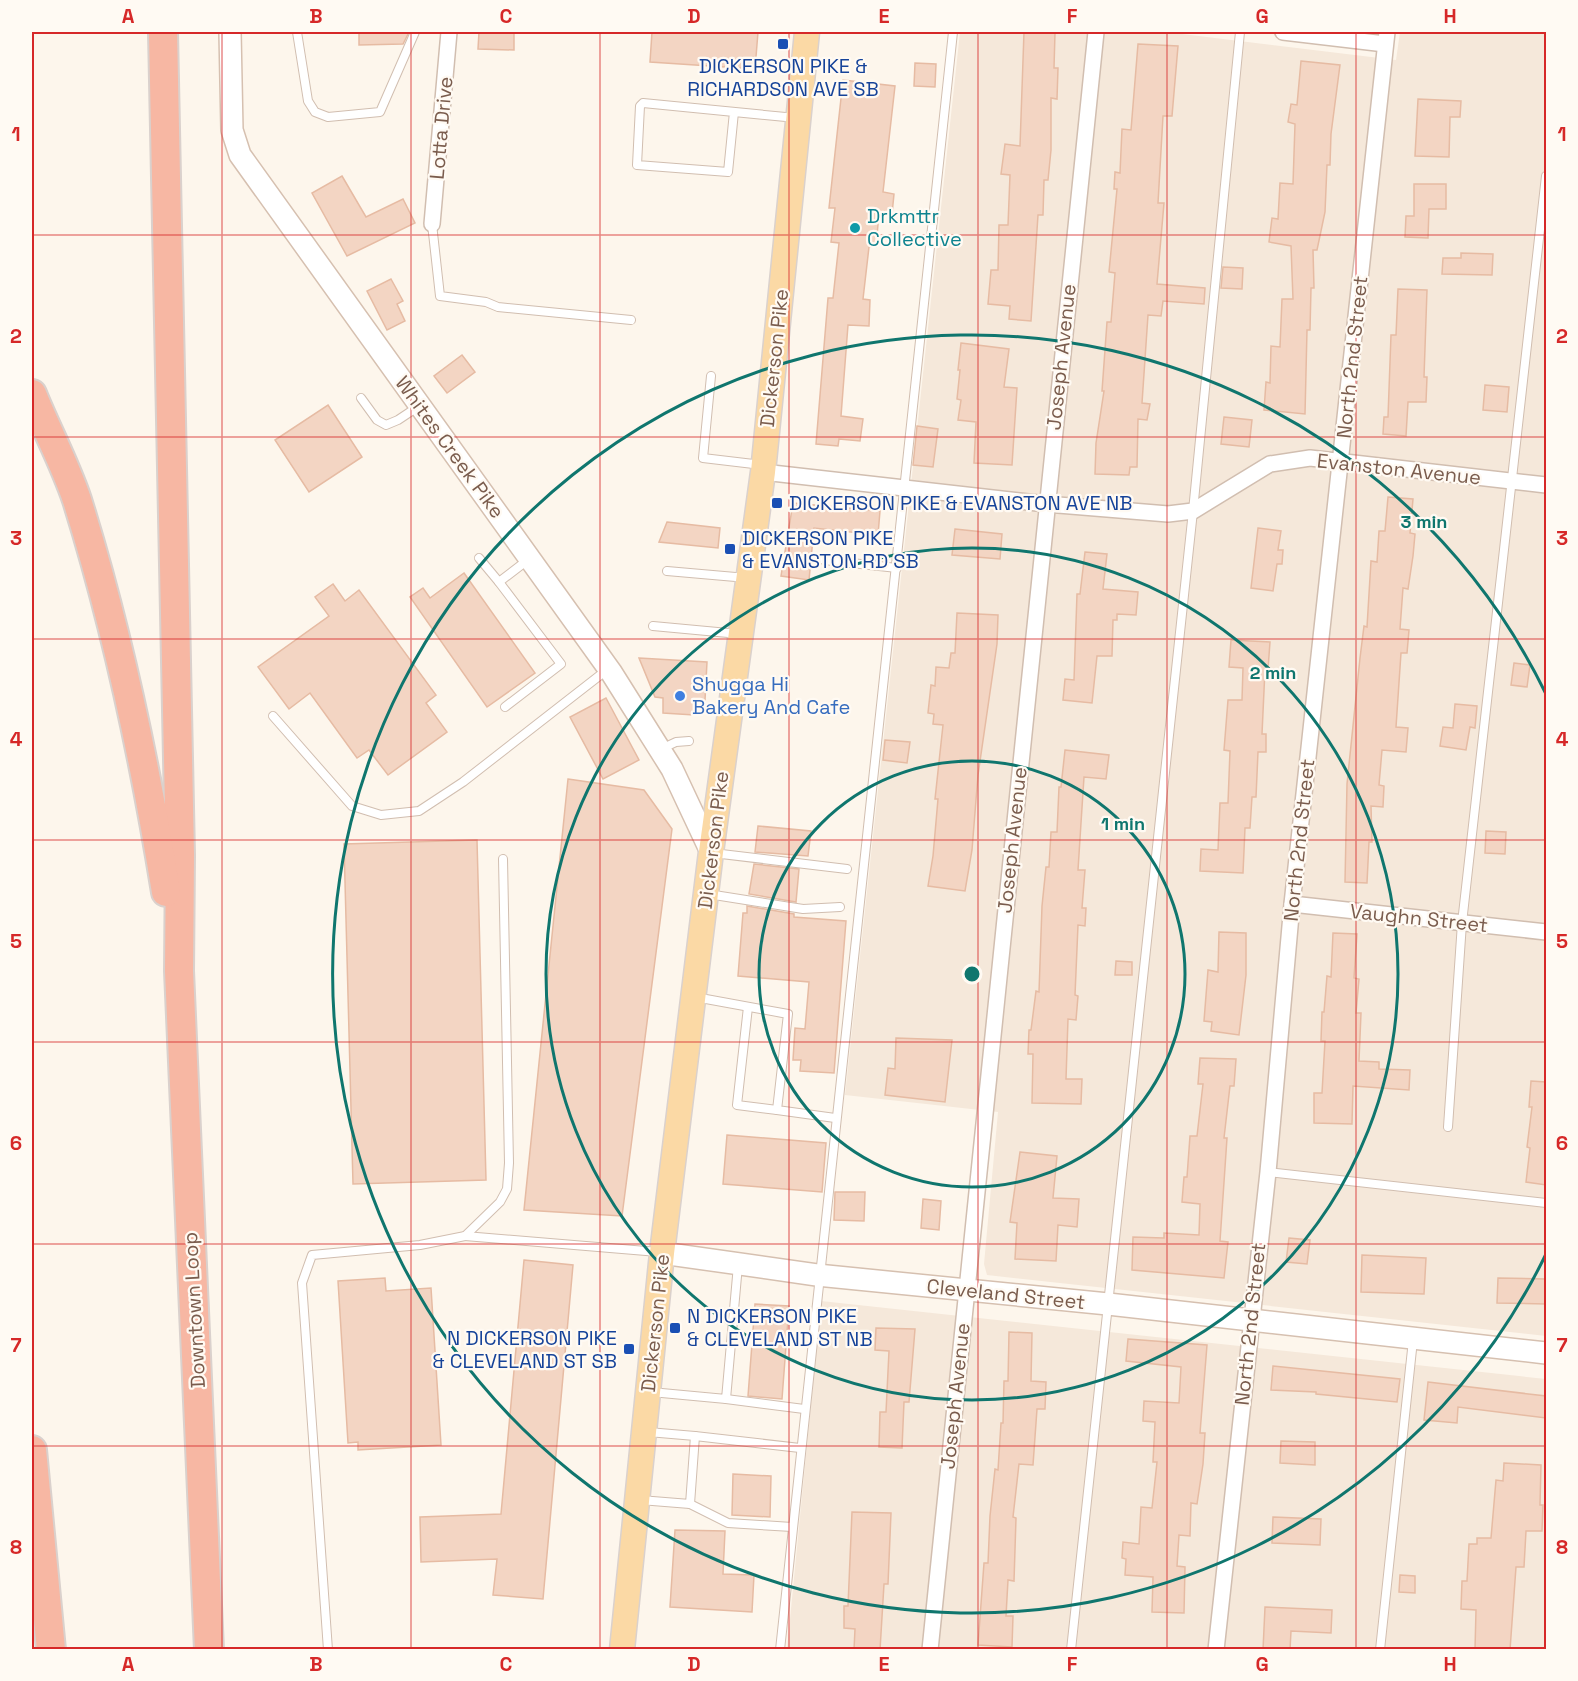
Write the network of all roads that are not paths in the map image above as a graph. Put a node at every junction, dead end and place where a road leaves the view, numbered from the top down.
1 (163, 32) edge
2 (230, 32) edge
3 (297, 32) edge
4 (415, 32) edge
5 (450, 32) edge
6 (807, 32) edge
7 (953, 32) edge
8 (1096, 32) edge
9 (1240, 32) edge
10 (1283, 32) edge
11 (1386, 38) edge
12 (734, 112) junction
13 (798, 118) junction
14 (1546, 176) edge
15 (432, 224) joint
16 (631, 320) dead end
17 (711, 376) dead end
18 (32, 394) edge
19 (361, 398) dead end
20 (420, 405) junction
21 (1341, 463) junction
22 (763, 468) junction
23 (1510, 481) junction
24 (1546, 485) edge
25 (905, 488) junction
26 (1046, 504) junction
27 (1193, 511) junction
28 (479, 558) dead end
29 (530, 558) junction
30 (824, 560) dead end
31 (897, 568) junction
32 (667, 571) dead end
33 (748, 578) junction
34 (499, 582) junction
35 (653, 626) dead end
36 (741, 634) junction
37 (609, 669) junction
38 (505, 707) dead end
39 (273, 716) dead end
40 (689, 741) dead end
41 (659, 749) junction
42 (711, 852) junction
43 (503, 859) dead end
44 (847, 868) dead end
45 (706, 893) junction
46 (1292, 904) junction
47 (840, 907) dead end
48 (1462, 923) junction
49 (1546, 932) edge
50 (179, 971) junction
51 (694, 997) junction
52 (748, 1006) junction
53 (777, 1110) junction
54 (835, 1118) junction
55 (1448, 1127) dead end
56 (1268, 1172) junction
57 (1546, 1203) edge
58 (465, 1236) junction
59 (662, 1252) junction
60 (738, 1263) junction
61 (817, 1275) junction
62 (966, 1289) junction
63 (1108, 1304) junction
64 (1250, 1320) junction
65 (1413, 1338) junction
66 (1546, 1353) edge
67 (648, 1391) junction
68 (726, 1399) junction
69 (804, 1409) junction
70 (644, 1432) junction
71 (695, 1436) junction
72 (800, 1448) junction
73 (32, 1450) edge
74 (637, 1500) junction
75 (690, 1504) junction
76 (792, 1527) junction
77 (51, 1650) edge
78 (209, 1650) edge
79 (328, 1650) edge
80 (622, 1650) edge
81 (780, 1650) edge
82 (930, 1650) edge
83 (1071, 1650) edge
84 (1216, 1650) edge
85 (1380, 1650) edge

1 - 50 highway
2 - 20 street, Whites Creek Pike
3 - 4 lane
5 - 15 street, Lotta Drive
6 - 13 main road, Dickerson Pike
7 - 25 lane
8 - 26 street, Joseph Avenue
9 - 27 lane
10 - 11 street
11 - 21 street, North 2nd Street
12 - 12 lane
12 - 13 lane
13 - 22 main road, Dickerson Pike
14 - 23 lane
15 - 16 lane
17 - 22 lane
18 - 50 highway
19 - 20 lane
20 - 29 street, Whites Creek Pike
21 - 23 street, Evanston Avenue
21 - 27 street, Evanston Avenue
21 - 46 street, North 2nd Street
22 - 25 street, Evanston Avenue
22 - 33 main road, Dickerson Pike
23 - 24 street, Evanston Avenue
23 - 48 lane
25 - 26 street, Evanston Avenue
25 - 31 lane
26 - 27 street, Evanston Avenue
26 - 62 street, Joseph Avenue
27 - 63 lane
28 - 34 lane
29 - 34 lane
29 - 37 street, Whites Creek Pike
30 - 31 lane
31 - 54 lane
32 - 33 lane
33 - 36 main road, Dickerson Pike
34 - 38 lane
35 - 36 lane
36 - 42 main road, Dickerson Pike
37 - 39 lane
37 - 41 street, Whites Creek Pike
40 - 41 lane
41 - 42 street, Whites Creek Pike
42 - 44 lane
42 - 45 main road, Dickerson Pike
43 - 58 lane
45 - 47 lane
45 - 51 main road, Dickerson Pike
46 - 48 street, Vaughn Street
46 - 56 street, North 2nd Street
48 - 49 street, Vaughn Street
48 - 55 lane
50 - 78 highway, Downtown Loop
51 - 52 lane
51 - 59 main road, Dickerson Pike
52 - 53 lane
52 - 53 lane
53 - 54 lane
54 - 61 lane
56 - 57 lane
56 - 64 street, North 2nd Street
58 - 59 lane, Cleveland Street
58 - 79 lane, Cleveland Street
59 - 60 street, Cleveland Street
59 - 67 main road, Dickerson Pike
60 - 61 street, Cleveland Street
60 - 68 lane
61 - 62 street, Cleveland Street
61 - 69 lane
62 - 63 street, Cleveland Street
62 - 82 street, Joseph Avenue
63 - 64 street, Cleveland Street
63 - 83 lane
64 - 65 street, Cleveland Street
64 - 84 street, North 2nd Street
65 - 66 street, Cleveland Street
65 - 85 lane
67 - 68 lane
67 - 70 main road, Dickerson Pike
68 - 69 lane
69 - 72 lane
70 - 71 lane
70 - 74 main road, Dickerson Pike
71 - 72 lane
71 - 75 lane
72 - 76 lane
73 - 77 highway
74 - 75 lane
74 - 80 main road, Dickerson Pike
75 - 76 lane
76 - 81 lane

